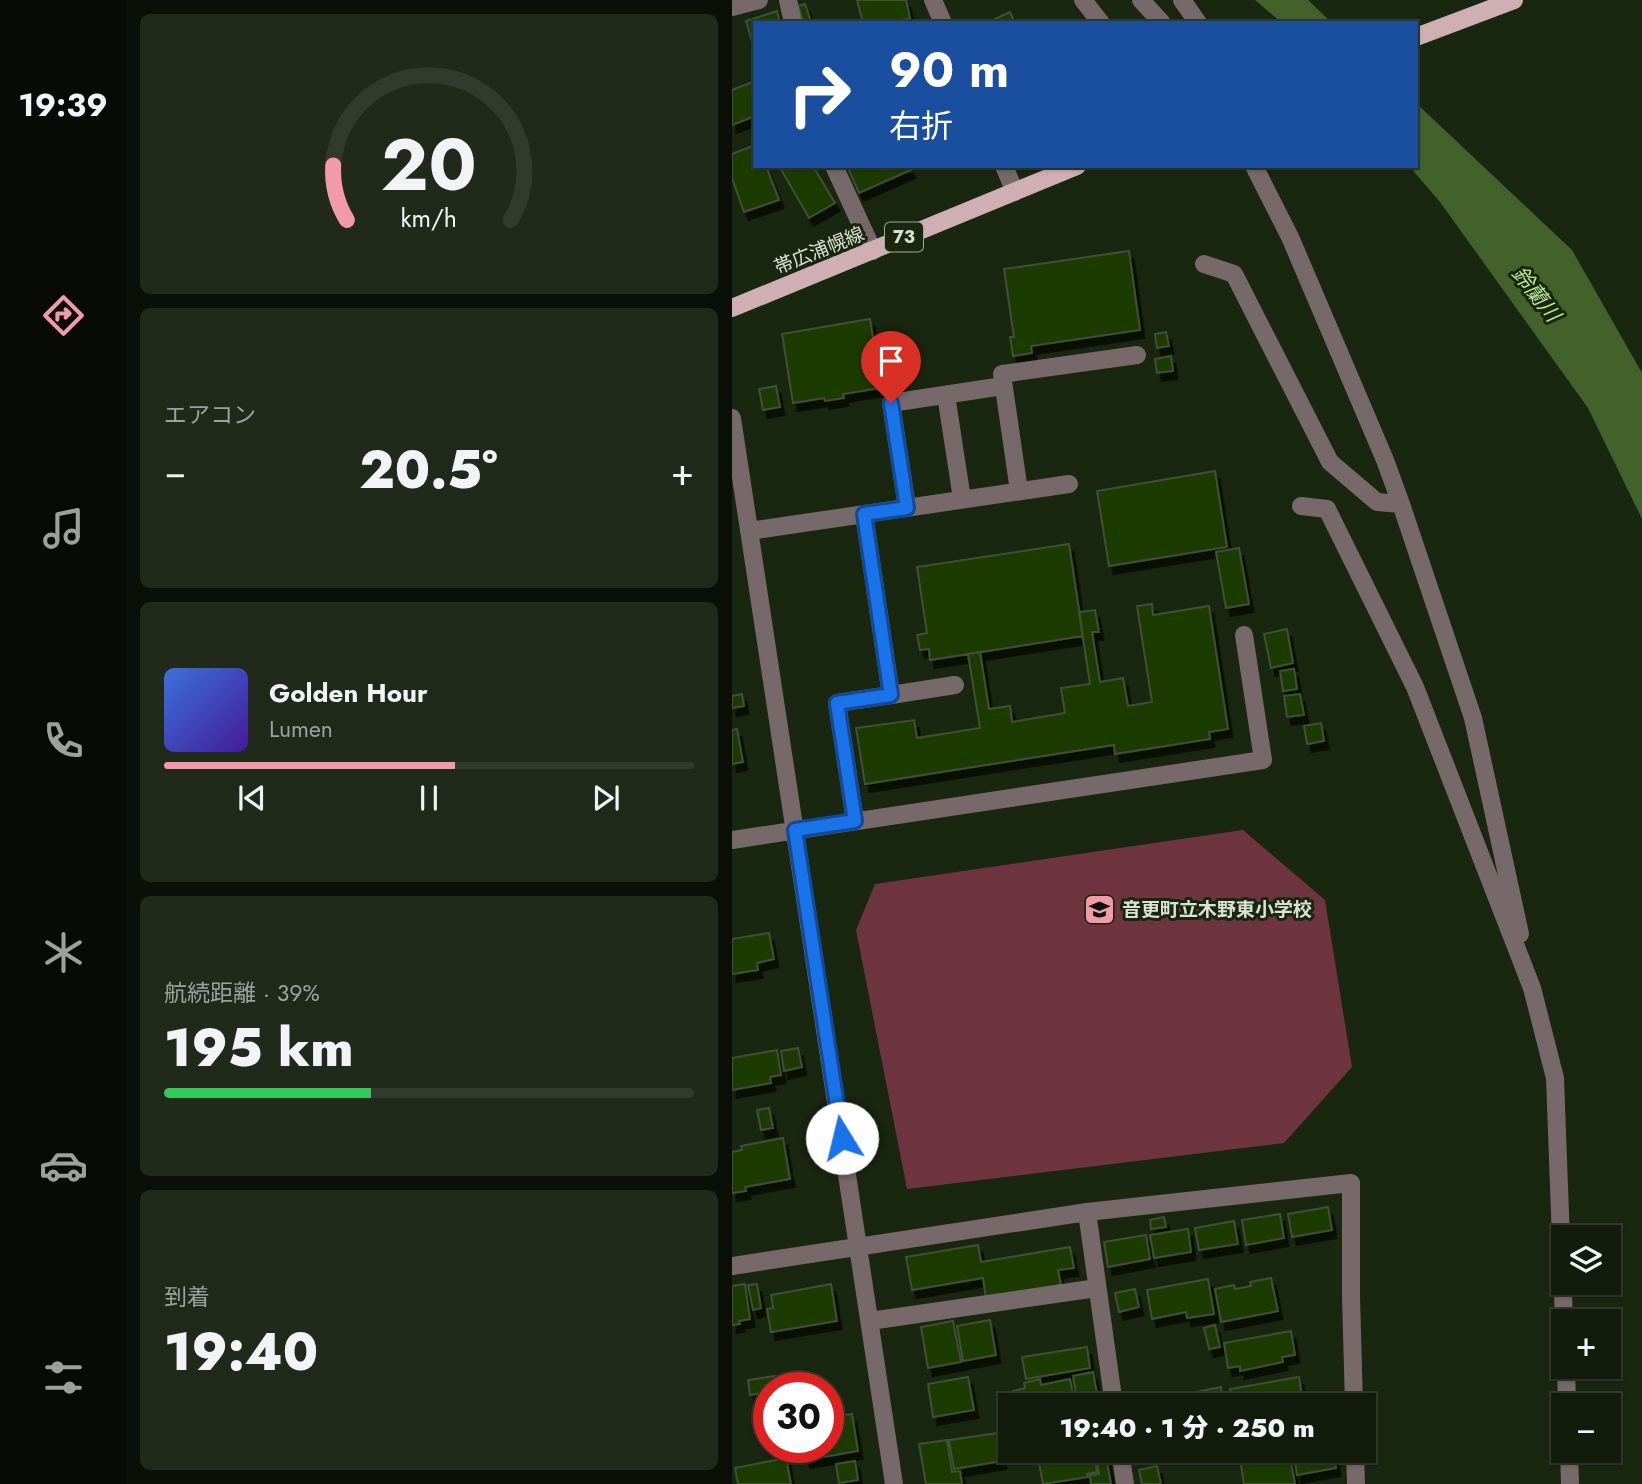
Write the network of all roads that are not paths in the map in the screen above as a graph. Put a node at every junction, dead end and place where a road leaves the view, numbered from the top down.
1 (759, 0) edge
2 (788, 0) edge
3 (933, 0) edge
4 (1083, 0) edge
5 (1141, 0) edge
6 (1182, 0) edge
7 (1514, 0) edge
8 (732, 7) edge
9 (793, 21) edge
10 (942, 21) edge
11 (1099, 21) edge
12 (1160, 21) edge
13 (1197, 21) edge
14 (1418, 36) edge
15 (836, 168) edge
16 (1005, 168) edge
17 (1072, 168) edge
18 (1255, 168) edge
19 (1015, 192) junction
20 (873, 251) junction
21 (1204, 264) dead end
22 (732, 309) edge
23 (1137, 355) dead end
24 (1003, 386) junction
25 (946, 395) junction
26 (732, 418) edge
27 (1069, 484) dead end
28 (1019, 491) junction
29 (962, 499) junction
30 (1401, 503) junction
31 (1301, 506) dead end
32 (907, 508) junction
33 (864, 514) junction
34 (749, 531) junction
35 (1244, 635) dead end
36 (955, 685) dead end
37 (891, 695) junction
38 (855, 821) junction
39 (795, 830) junction
40 (732, 840) edge
41 (1532, 989) junction
42 (1087, 1212) junction
43 (859, 1247) junction
44 (732, 1266) edge
45 (1097, 1288) junction
46 (1564, 1309) edge
47 (870, 1321) junction
48 (1112, 1393) edge
49 (1354, 1393) edge
50 (1122, 1463) edge
51 (1355, 1463) edge
52 (1569, 1463) edge
53 (894, 1484) edge
54 (1125, 1484) edge
55 (1356, 1484) edge
56 (1570, 1484) edge

1 - 8 street
2 - 9 street
3 - 10 street
4 - 11 street
5 - 12 street
6 - 13 street
7 - 14 main road
15 - 20 street
16 - 19 street
17 - 19 main road, 帯広浦幌線 / 73
18 - 30 street
19 - 20 main road, 帯広浦幌線 / 73
20 - 22 main road, 帯広浦幌線 / 73
21 - 30 street
23 - 24 street
24 - 25 street
24 - 28 street
25 - 29 street
25 - 32 street
26 - 34 street
27 - 28 street
28 - 29 street
29 - 32 street
30 - 41 street
31 - 41 street
32 - 33 street
33 - 34 street
33 - 37 street
34 - 39 street
35 - 38 street
36 - 37 street
37 - 38 street
38 - 39 street
39 - 40 street
39 - 43 street
41 - 46 street
42 - 43 street
42 - 45 street
42 - 49 street
43 - 44 street
43 - 47 street
45 - 47 street
45 - 48 street
47 - 53 street
50 - 54 street
51 - 55 street
52 - 56 street

